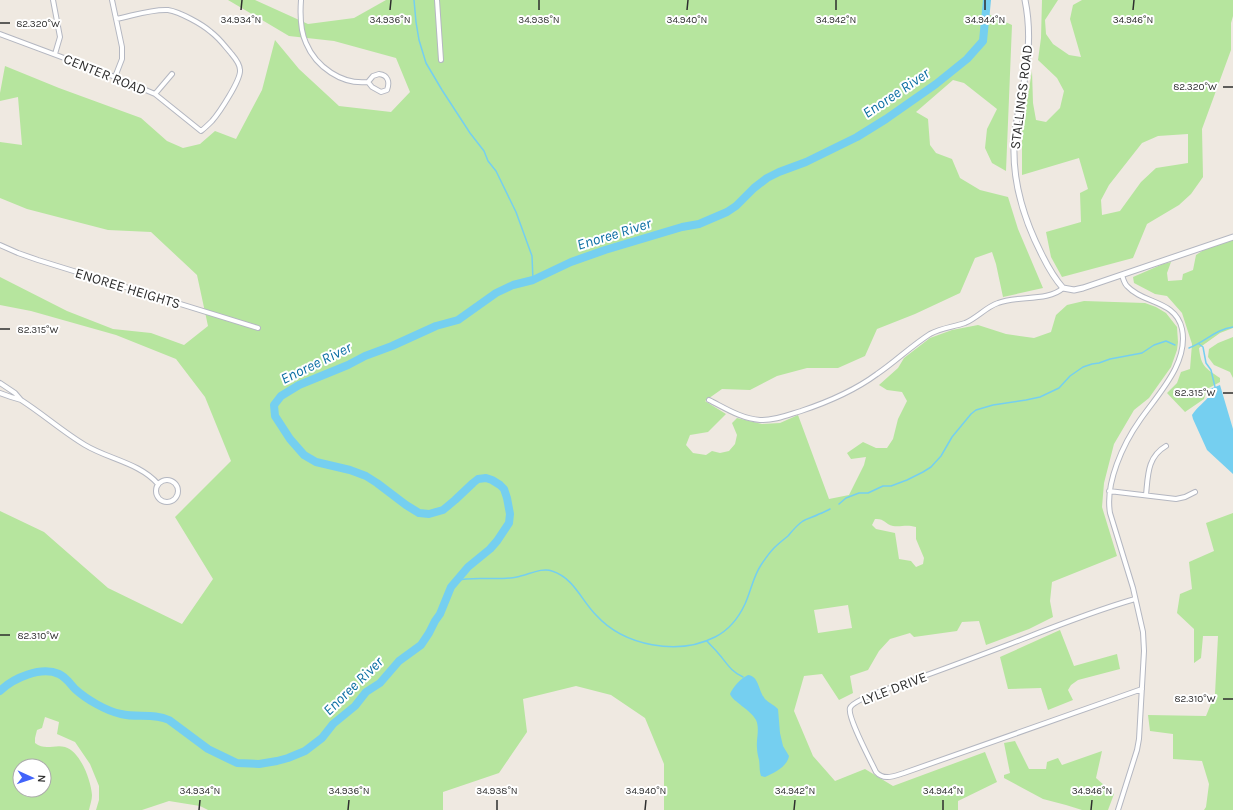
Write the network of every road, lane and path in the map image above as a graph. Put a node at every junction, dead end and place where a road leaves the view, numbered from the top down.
1 (53, 0) edge
2 (112, 0) edge
3 (301, 0) edge
4 (437, 0) edge
5 (1025, 0) edge
6 (116, 19) junction
7 (0, 34) edge
8 (55, 54) junction
9 (441, 60) dead end
10 (172, 74) dead end
11 (115, 77) junction
12 (368, 82) junction
13 (155, 94) junction
14 (1233, 237) edge
15 (0, 245) edge
16 (1122, 275) junction
17 (1063, 288) junction
18 (258, 328) dead end
19 (0, 383) edge
20 (0, 392) edge
21 (22, 400) junction
22 (709, 400) dead end
23 (1166, 446) dead end
24 (158, 484) junction
25 (1109, 491) junction
26 (1195, 492) dead end
27 (1146, 495) junction
28 (1136, 599) junction
29 (1142, 688) junction
30 (1118, 810) edge

1 - 8 street
2 - 6 street
3 - 12 street
4 - 9 street
5 - 17 street, STALLINGS ROAD
6 - 11 street
6 - 13 street, CENTER ROAD
7 - 8 street, CENTER ROAD
8 - 11 street, CENTER ROAD
10 - 13 street
11 - 13 street, CENTER ROAD
12 - 12 street
14 - 16 street
15 - 18 street, ENOREE HEIGHTS
16 - 17 street
16 - 25 street
17 - 22 street
19 - 21 street
20 - 21 street
21 - 24 street
23 - 27 street
24 - 24 street
25 - 27 street
25 - 28 street
26 - 27 street
28 - 29 street
28 - 29 street, LYLE DRIVE
29 - 30 street

